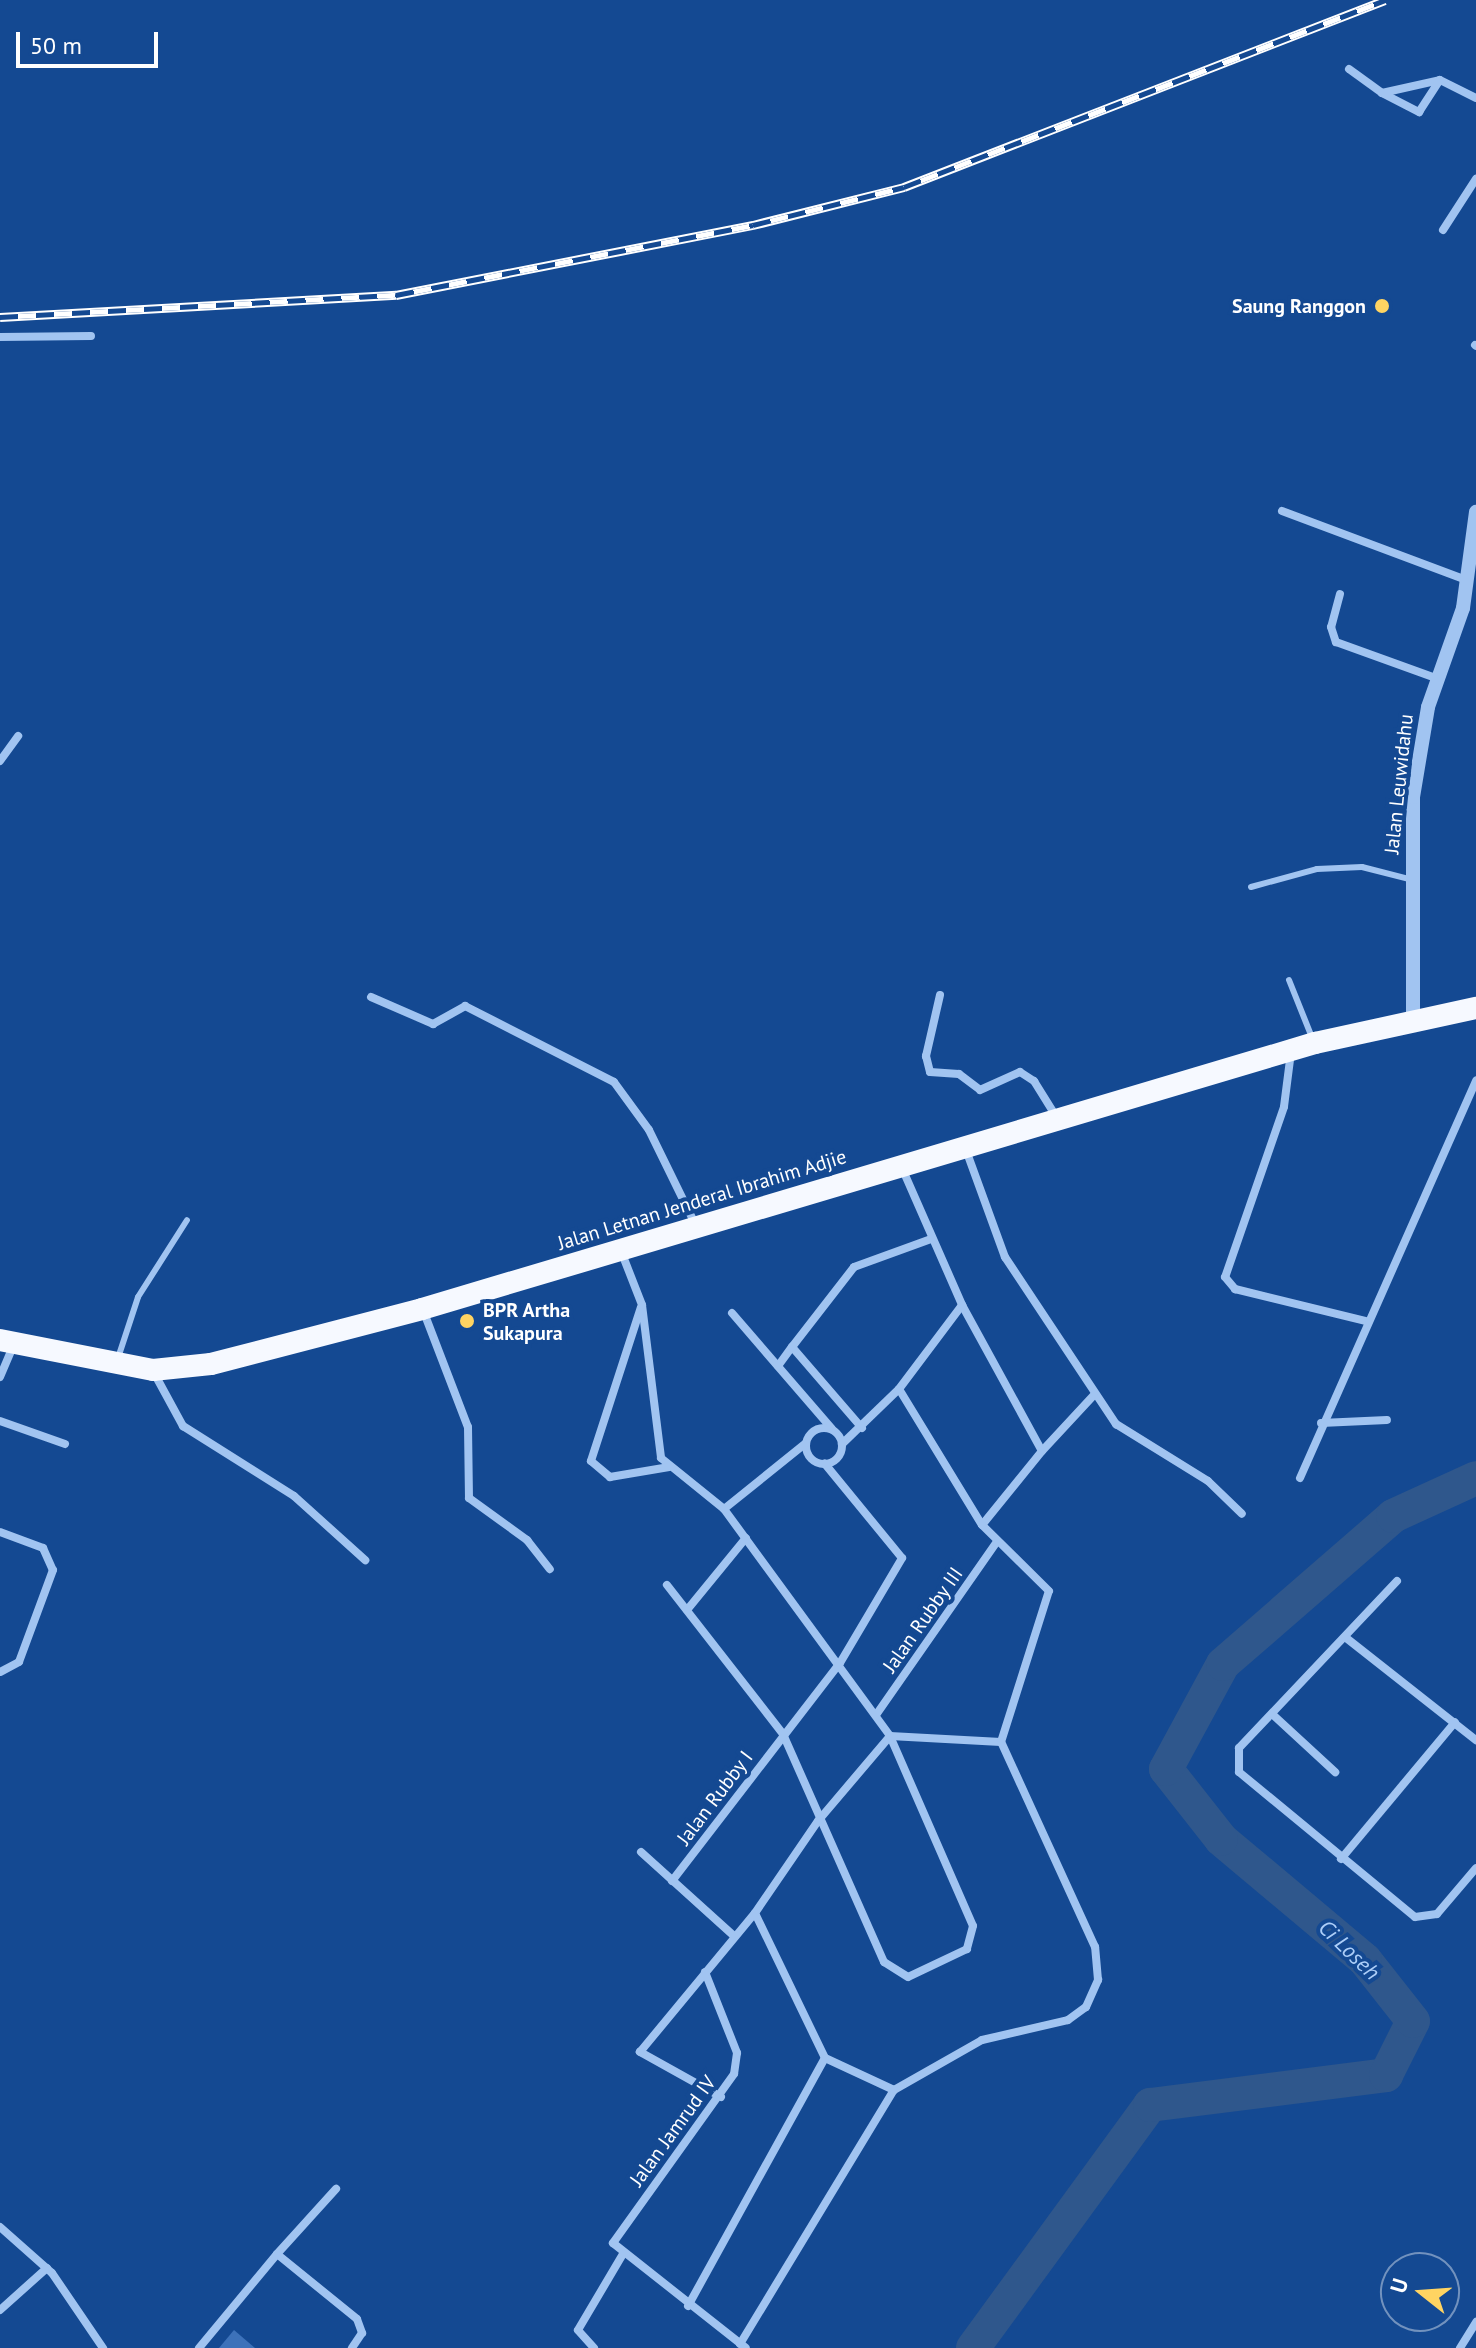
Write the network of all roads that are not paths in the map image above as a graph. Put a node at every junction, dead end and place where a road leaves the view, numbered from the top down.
1 (1349, 69) dead end
2 (1440, 80) junction
3 (1382, 93) junction
4 (1476, 98) edge
5 (1476, 179) edge
6 (1443, 230) dead end
7 (91, 336) dead end
8 (0, 337) edge
9 (1282, 511) dead end
10 (1476, 512) edge
11 (1464, 579) junction
12 (1340, 594) dead end
13 (1438, 679) junction
14 (18, 736) dead end
15 (0, 761) edge
16 (1409, 879) junction
17 (1251, 887) dead end
18 (1289, 980) dead end
19 (940, 995) dead end
20 (371, 997) dead end
21 (1476, 1008) edge
22 (1413, 1020) junction
23 (1315, 1043) junction
24 (1291, 1052) junction
25 (1476, 1080) edge
26 (1057, 1118) junction
27 (964, 1146) junction
28 (901, 1166) junction
29 (187, 1220) dead end
30 (697, 1228) junction
31 (931, 1239) junction
32 (621, 1250) junction
33 (642, 1305) junction
34 (962, 1305) junction
35 (422, 1309) junction
36 (732, 1313) dead end
37 (1365, 1321) junction
38 (7, 1341) edge
39 (792, 1347) junction
40 (116, 1365) junction
41 (778, 1366) junction
42 (153, 1370) junction
43 (0, 1377) edge
44 (899, 1389) junction
45 (1094, 1395) junction
46 (1387, 1420) dead end
47 (0, 1421) edge
48 (1321, 1423) junction
49 (862, 1428) junction
50 (832, 1429) junction
51 (806, 1443) junction
52 (65, 1444) dead end
53 (842, 1444) junction
54 (1042, 1451) junction
55 (825, 1464) junction
56 (669, 1467) junction
57 (1300, 1478) dead end
58 (724, 1509) junction
59 (1242, 1514) dead end
60 (982, 1525) junction
61 (0, 1532) edge
62 (746, 1538) junction
63 (996, 1543) junction
64 (365, 1560) dead end
65 (550, 1569) dead end
66 (1397, 1581) dead end
67 (667, 1585) dead end
68 (687, 1610) junction
69 (1345, 1637) junction
70 (840, 1663) junction
71 (0, 1672) edge
72 (1272, 1714) junction
73 (876, 1715) junction
74 (1455, 1722) junction
75 (783, 1734) junction
76 (890, 1736) junction
77 (1476, 1740) edge
78 (1001, 1742) junction
79 (1335, 1772) dead end
80 (818, 1821) junction
81 (641, 1852) dead end
82 (1341, 1859) junction
83 (1476, 1868) edge
84 (672, 1881) junction
85 (755, 1913) junction
86 (734, 1936) junction
87 (705, 1972) junction
88 (825, 2058) junction
89 (894, 2090) junction
90 (721, 2097) junction
91 (336, 2189) dead end
92 (0, 2227) edge
93 (277, 2254) junction
94 (623, 2254) junction
95 (49, 2271) junction
96 (688, 2306) junction
97 (0, 2310) edge
98 (1476, 2322) edge
99 (743, 2346) edge
100 (103, 2348) edge
101 (199, 2348) edge
102 (352, 2348) edge
103 (594, 2348) edge
104 (1460, 2348) edge

1 - 3 street
2 - 3 street
2 - 3 street
2 - 4 street
5 - 6 street
7 - 8 street
9 - 11 street
10 - 11 street, Jalan Leuwidahu
11 - 13 street, Jalan Leuwidahu
12 - 13 street
13 - 16 street, Jalan Leuwidahu
14 - 15 street
16 - 17 lane
16 - 22 street, Jalan Leuwidahu
18 - 23 lane
19 - 26 street
20 - 30 street
21 - 22 highway, Jalan Letnan Jenderal Ibrahim Adjie
22 - 23 highway, Jalan Letnan Jenderal Ibrahim Adjie
23 - 24 highway, Jalan Letnan Jenderal Ibrahim Adjie
24 - 26 highway, Jalan Letnan Jenderal Ibrahim Adjie
24 - 37 street
25 - 37 street
26 - 27 highway, Jalan Letnan Jenderal Ibrahim Adjie
27 - 28 highway, Jalan Letnan Jenderal Ibrahim Adjie
27 - 45 street
28 - 30 highway, Jalan Letnan Jenderal Ibrahim Adjie
28 - 31 street
29 - 40 lane
30 - 32 highway, Jalan Letnan Jenderal Ibrahim Adjie
31 - 34 street
31 - 39 street
32 - 33 street
32 - 35 highway, Jalan Letnan Jenderal Ibrahim Adjie
33 - 56 street
33 - 56 street
34 - 44 street
34 - 54 street
35 - 42 highway, Jalan Letnan Jenderal Ibrahim Adjie
35 - 65 street
36 - 41 street
37 - 48 street
38 - 40 highway, Jalan Letnan Jenderal Ibrahim Adjie
38 - 43 street
39 - 41 street
39 - 49 street
40 - 42 highway, Jalan Letnan Jenderal Ibrahim Adjie
41 - 50 street
42 - 64 street
44 - 49 street
44 - 60 street
45 - 54 street
45 - 59 street
46 - 48 street
47 - 52 street
48 - 57 street
49 - 53 street
50 - 51 street
50 - 53 street
51 - 55 street
51 - 58 street
53 - 55 street
54 - 60 street
55 - 70 street, Jalan Rubby I
56 - 58 street
58 - 62 street
60 - 63 street
61 - 71 street
62 - 68 street
62 - 70 street
63 - 73 street, Jalan Rubby III
63 - 78 street
66 - 69 street
67 - 68 street
68 - 75 street
69 - 72 street
69 - 74 street
70 - 73 street
70 - 75 street, Jalan Rubby I
72 - 79 street
72 - 82 street
73 - 76 street
74 - 77 street
74 - 82 street
75 - 80 street
75 - 84 street, Jalan Rubby I
76 - 78 street
76 - 80 street
76 - 80 street
78 - 89 street
80 - 85 street
81 - 84 street
82 - 83 street
84 - 86 street
85 - 86 street
85 - 88 street
86 - 87 street
87 - 90 street, Jalan Jamrud IV
87 - 90 street
88 - 89 street
88 - 96 street
89 - 99 street
90 - 94 street, Jalan Jamrud IV
91 - 93 street
92 - 95 street
93 - 101 street
93 - 102 street
94 - 96 street
94 - 103 street
95 - 97 street
95 - 100 street
96 - 99 street
98 - 104 street

